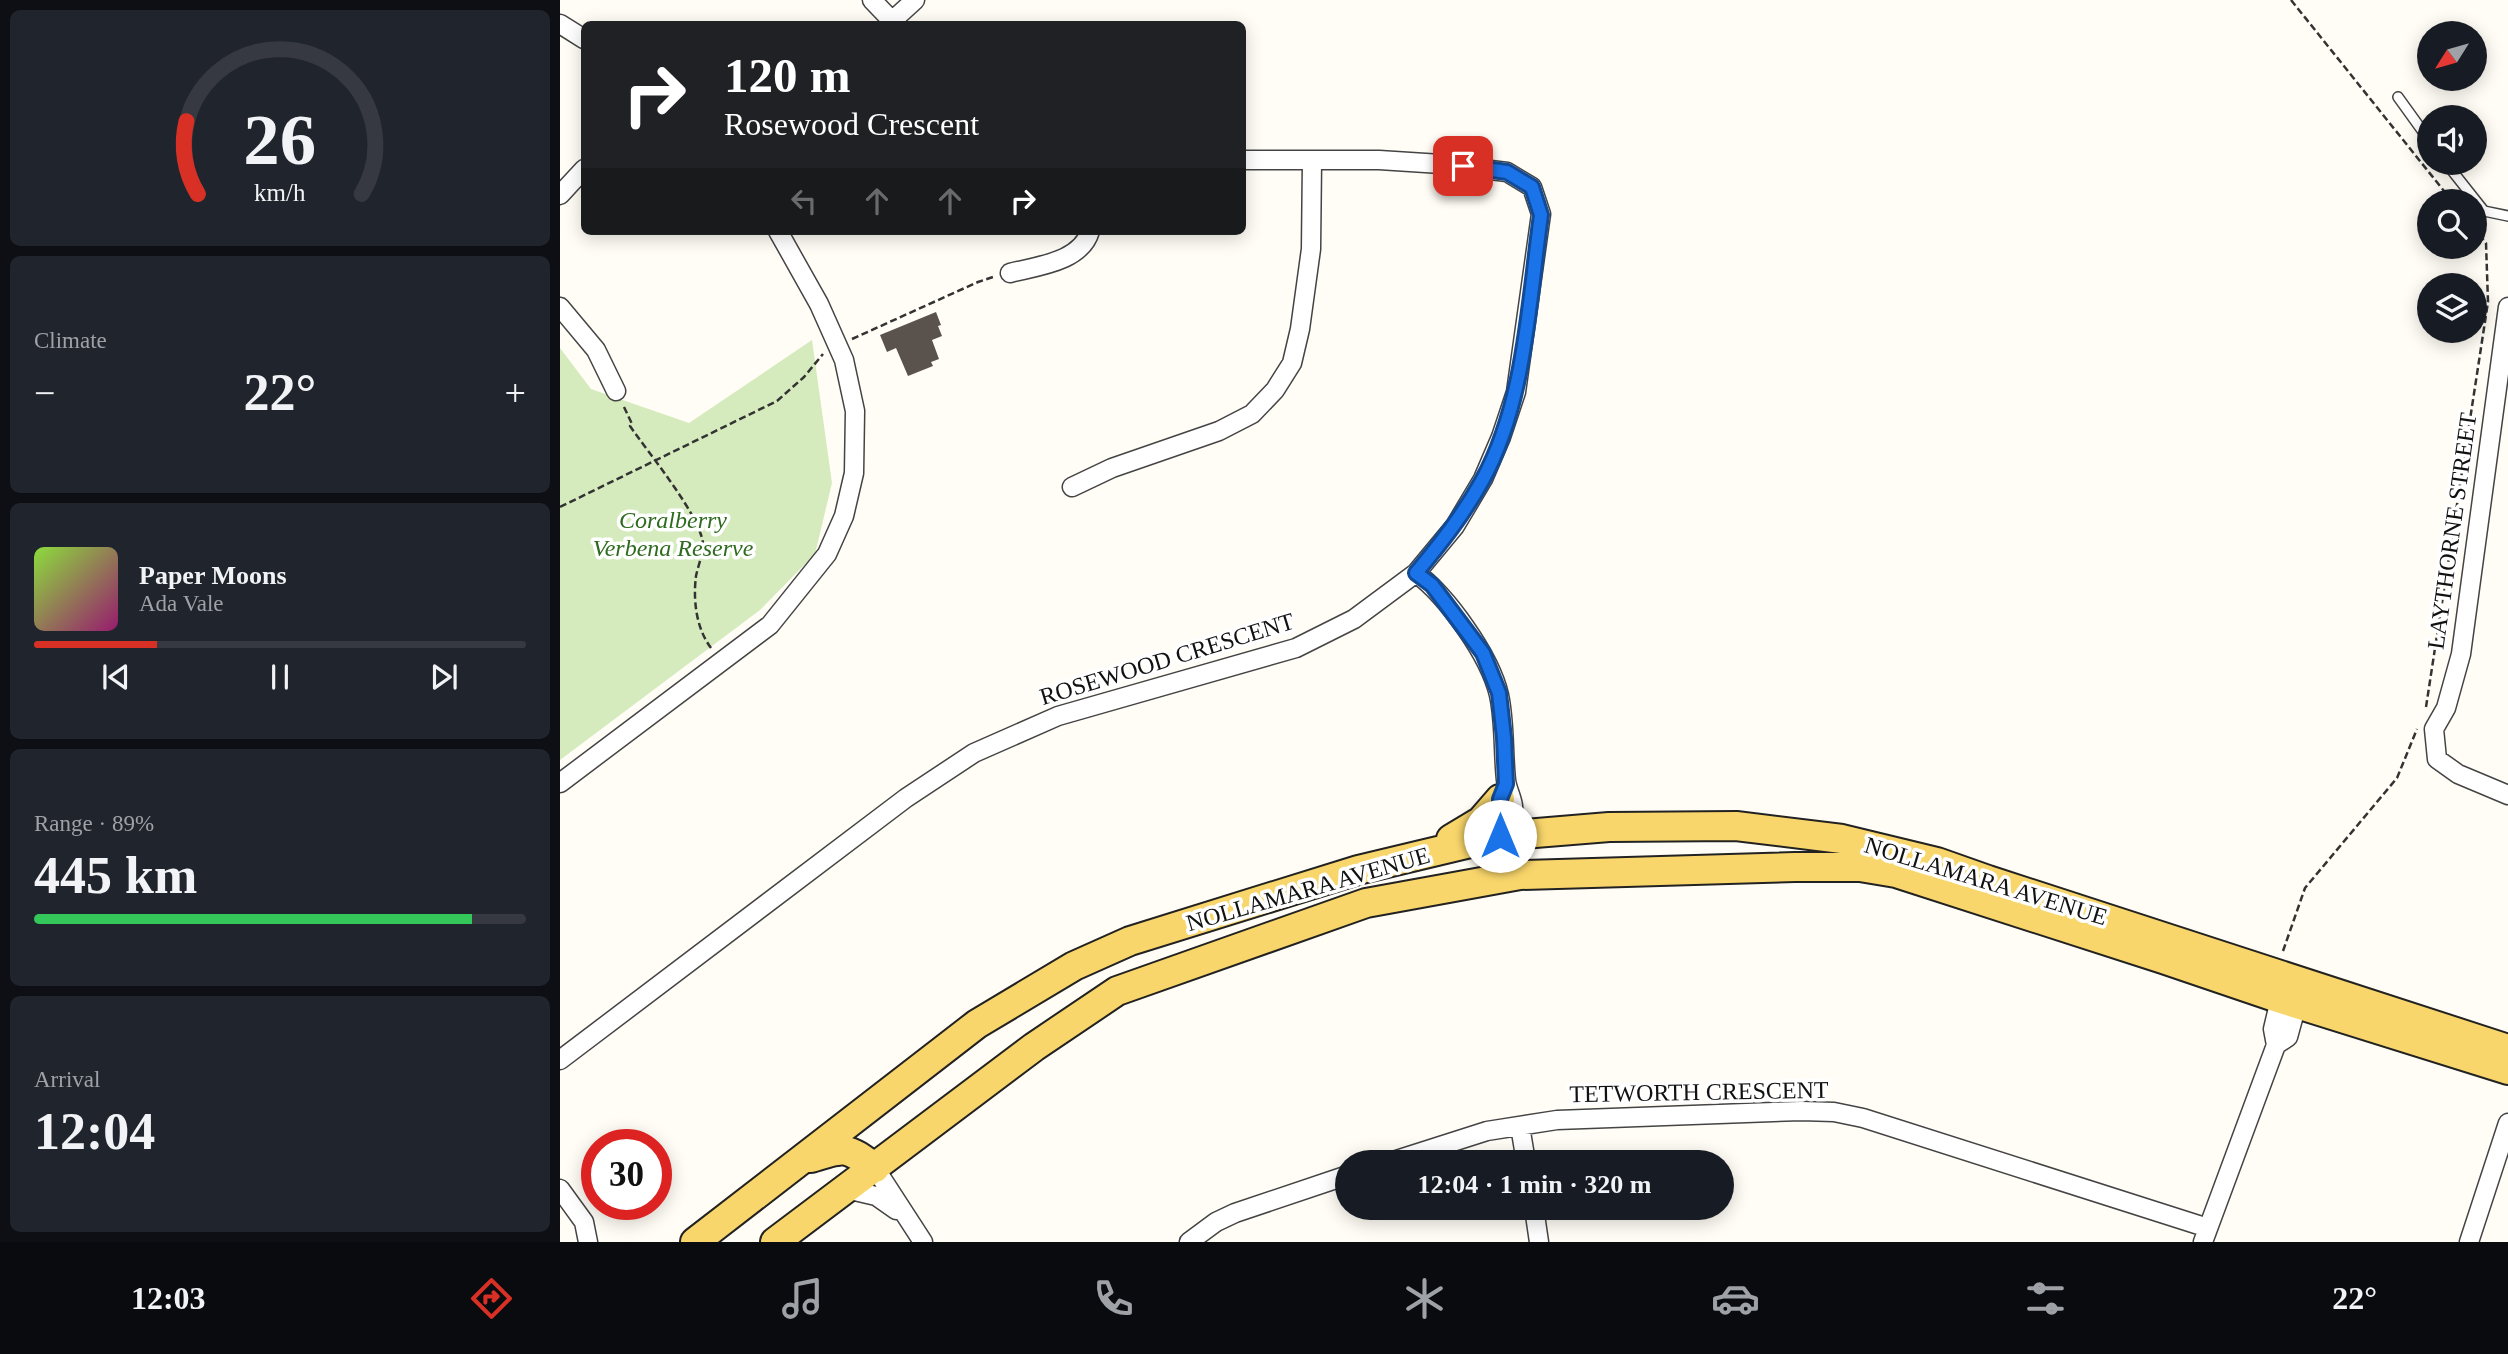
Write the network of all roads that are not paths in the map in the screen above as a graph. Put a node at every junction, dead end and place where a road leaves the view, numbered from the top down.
1 (872, 0) edge
2 (915, 0) edge
3 (891, 21) edge
4 (895, 21) edge
5 (560, 24) edge
6 (581, 37) edge
7 (2398, 97) dead end
8 (2417, 123) edge
9 (1246, 160) edge
10 (1312, 161) junction
11 (581, 172) edge
12 (2456, 175) edge
13 (560, 195) edge
14 (2508, 216) edge
15 (780, 235) edge
16 (1089, 235) edge
17 (1010, 273) road end
18 (560, 307) edge
19 (2508, 307) edge
20 (616, 391) road end
21 (1072, 487) dead end
22 (1416, 573) junction
23 (560, 783) edge
24 (1506, 795) junction
25 (2508, 795) edge
26 (1717, 826) junction
27 (1561, 831) junction
28 (1507, 835) junction
29 (1424, 854) junction
30 (1795, 867) junction
31 (1513, 875) junction
32 (2289, 984) junction
33 (2508, 1049) edge
34 (560, 1059) edge
35 (2508, 1070) edge
36 (2508, 1123) edge
37 (1520, 1126) junction
38 (1428, 1150) edge
39 (1524, 1150) edge
40 (800, 1161) junction
41 (875, 1168) junction
42 (1335, 1179) edge
43 (560, 1189) edge
44 (846, 1189) junction
45 (905, 1217) junction
46 (1536, 1220) edge
47 (2205, 1235) edge
48 (588, 1242) edge
49 (695, 1242) edge
50 (775, 1242) edge
51 (923, 1242) edge
52 (1189, 1242) edge
53 (1539, 1242) edge
54 (2469, 1242) edge

1 - 3 street
2 - 4 street
5 - 6 street
7 - 8 lane
9 - 10 street
10 - 21 street
10 - 22 street, ROSEWOOD CRESCENT
11 - 13 street
12 - 14 lane
15 - 23 street
16 - 17 street
18 - 20 street
19 - 25 street, LAYTHORNE STREET
22 - 24 street
22 - 34 street, ROSEWOOD CRESCENT
24 - 27 main road
24 - 28 street
24 - 29 main road
26 - 27 main road, NOLLAMARA AVENUE
26 - 30 main road
26 - 32 main road, NOLLAMARA AVENUE
27 - 28 main road, NOLLAMARA AVENUE
28 - 29 main road, NOLLAMARA AVENUE
28 - 31 street
29 - 40 main road, NOLLAMARA AVENUE
30 - 31 main road, NOLLAMARA AVENUE
30 - 32 main road, NOLLAMARA AVENUE
31 - 41 main road, NOLLAMARA AVENUE
32 - 33 main road, NOLLAMARA AVENUE
32 - 35 main road, NOLLAMARA AVENUE
32 - 47 street
36 - 54 street
37 - 38 street, TETWORTH CRESCENT
37 - 39 street
37 - 47 street, TETWORTH CRESCENT
40 - 41 main road
40 - 49 main road, NOLLAMARA AVENUE
41 - 44 main road, NOLLAMARA AVENUE
41 - 45 street
42 - 52 street
43 - 48 street
44 - 45 street
44 - 50 main road, NOLLAMARA AVENUE
45 - 51 street
46 - 53 street

